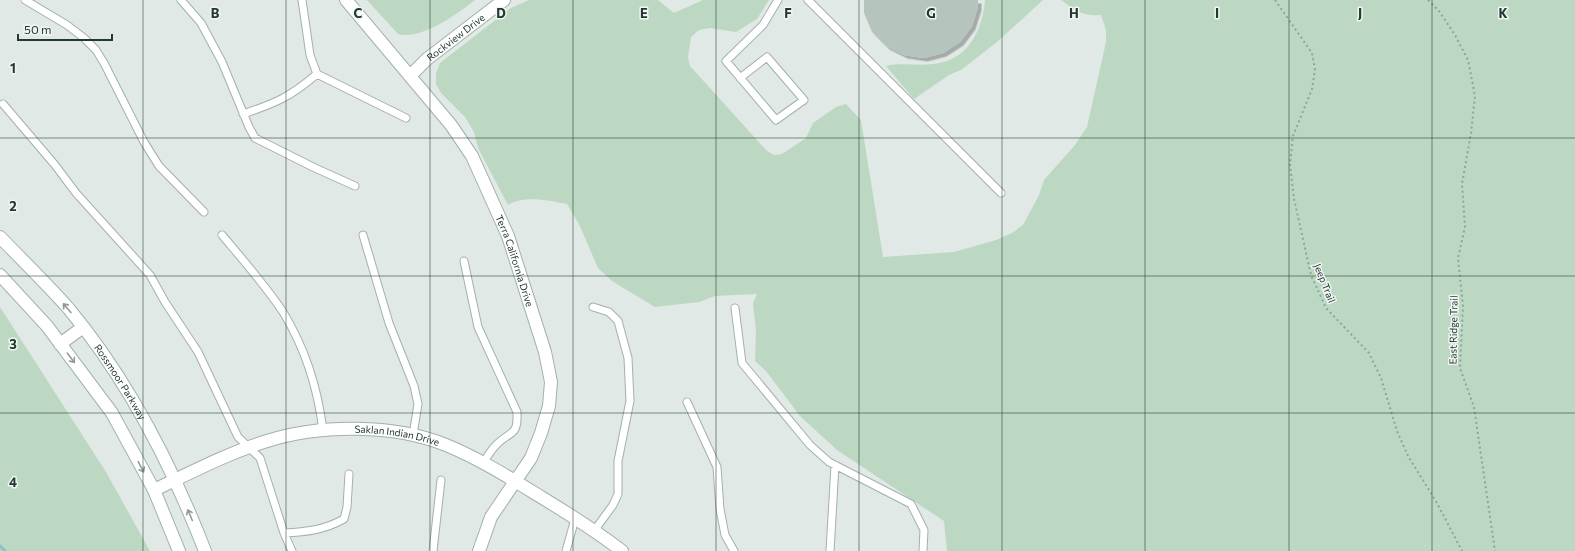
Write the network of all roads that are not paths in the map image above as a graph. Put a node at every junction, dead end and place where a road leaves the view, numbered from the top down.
1 (25, 0) edge
2 (181, 0) edge
3 (302, 0) edge
4 (346, 0) edge
5 (504, 0) edge
6 (778, 0) edge
7 (808, 0) edge
8 (317, 74) junction
9 (410, 76) junction
10 (740, 78) junction
11 (3, 104) dead end
12 (243, 114) junction
13 (406, 118) dead end
14 (355, 186) dead end
15 (1001, 193) dead end
16 (204, 212) dead end
17 (222, 235) dead end
18 (363, 235) dead end
19 (0, 237) edge
20 (464, 262) dead end
21 (0, 275) edge
22 (593, 307) dead end
23 (735, 308) dead end
24 (82, 328) junction
25 (60, 344) junction
26 (687, 402) dead end
27 (323, 431) junction
28 (413, 435) junction
29 (249, 448) junction
30 (484, 462) junction
31 (835, 465) junction
32 (350, 474) dead end
33 (175, 480) junction
34 (441, 480) dead end
35 (516, 481) junction
36 (154, 490) junction
37 (576, 518) junction
38 (594, 531) junction
39 (284, 533) junction
40 (180, 551) edge
41 (205, 551) edge
42 (292, 551) edge
43 (433, 551) edge
44 (479, 551) edge
45 (566, 551) edge
46 (622, 551) edge
47 (734, 551) edge
48 (830, 551) edge
49 (923, 551) edge

1 - 16 lane
2 - 12 lane
3 - 8 lane
4 - 9 street, Terra California Drive
5 - 9 street, Rockview Drive
6 - 10 lane
7 - 15 lane
8 - 12 lane
8 - 13 lane
9 - 35 street, Terra California Drive
10 - 10 lane
11 - 29 lane
12 - 14 lane
17 - 27 lane
18 - 28 lane
24 -> 19 street, Rossmoor Parkway
20 - 30 lane
21 - 25 street
22 - 38 lane
23 - 31 lane
24 - 25 street
24 - 33 street, Rossmoor Parkway
25 -> 36 street
26 - 47 lane
27 - 28 street, Saklan Indian Drive
27 - 29 street, Saklan Indian Drive
28 - 30 street, Saklan Indian Drive
29 - 33 street, Saklan Indian Drive
29 - 39 lane
30 - 35 street, Saklan Indian Drive
31 - 48 lane
31 - 49 lane
32 - 39 lane
33 - 36 street, Saklan Indian Drive
41 -> 33 street, Rossmoor Parkway
34 - 43 lane
35 - 37 street, Saklan Indian Drive
35 - 44 street, Terra California Drive
36 - 40 street
37 - 38 street, Saklan Indian Drive
37 - 45 lane
38 - 46 street, Saklan Indian Drive
39 - 42 lane

